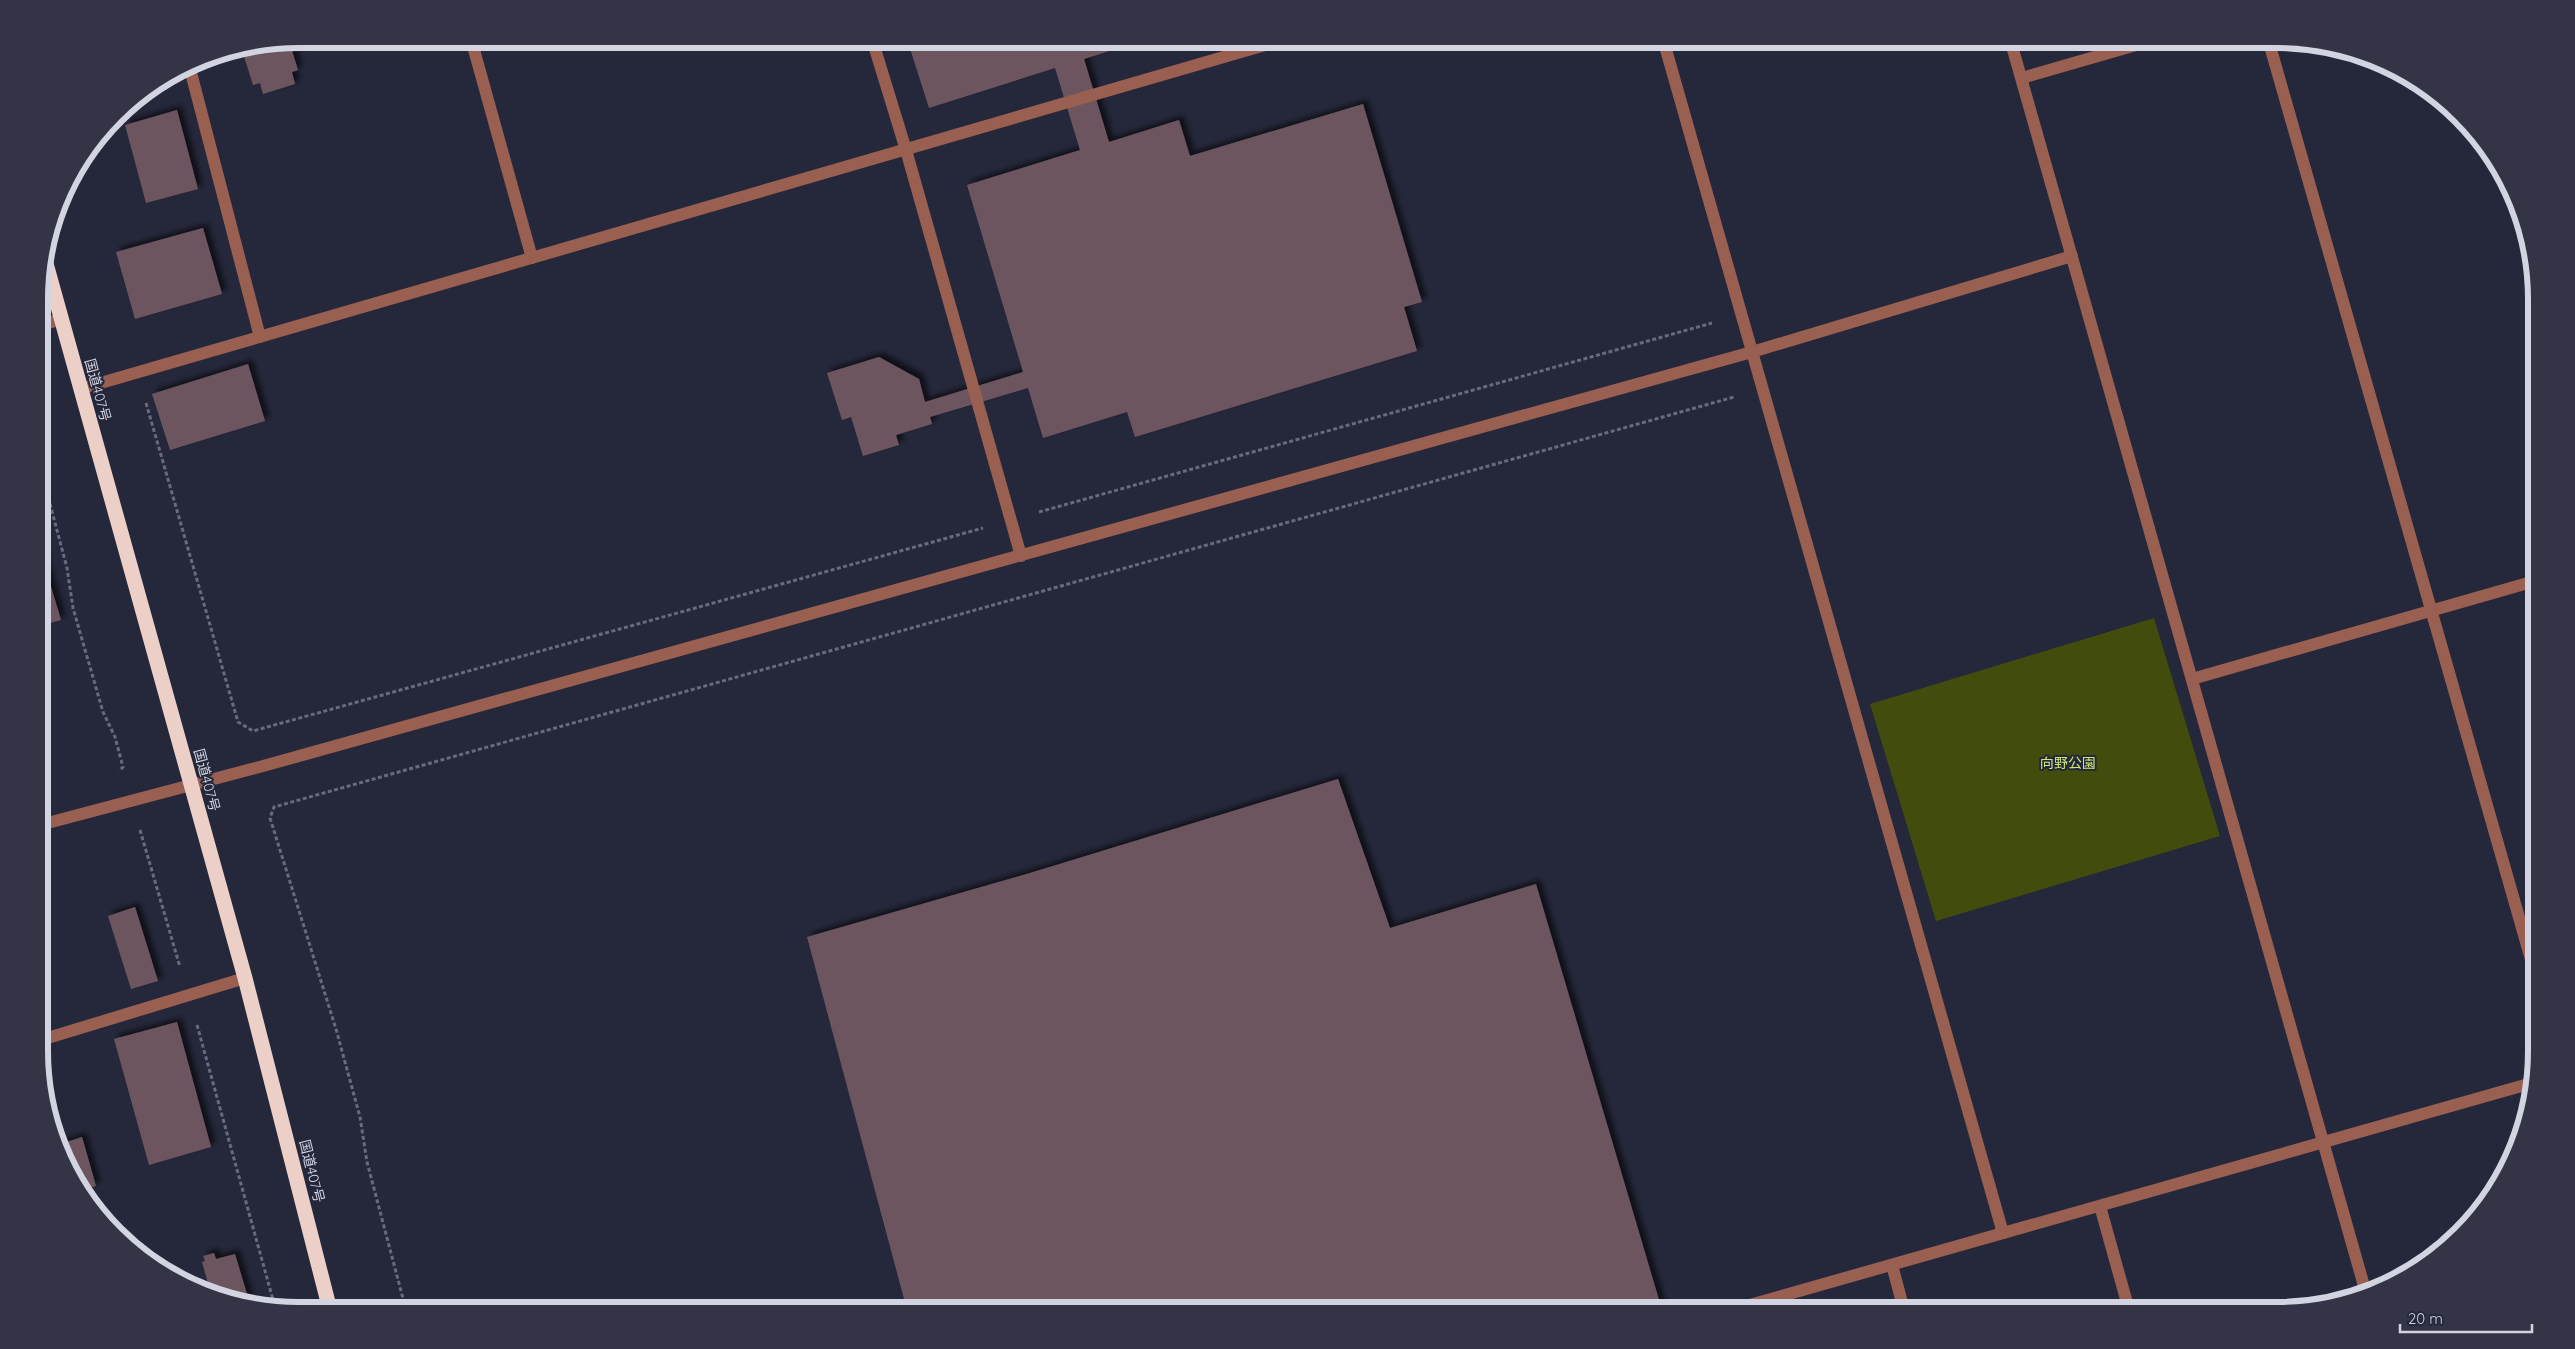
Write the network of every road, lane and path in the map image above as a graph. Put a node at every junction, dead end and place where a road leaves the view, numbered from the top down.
1 (474, 48) edge
2 (875, 48) edge
3 (1255, 48) edge
4 (1665, 48) edge
5 (2013, 48) edge
6 (2126, 48) edge
7 (2271, 48) edge
8 (191, 72) edge
9 (2022, 78) junction
10 (906, 150) junction
11 (2072, 256) junction
12 (532, 258) junction
13 (49, 274) edge
14 (1742, 315) junction
15 (62, 319) junction
16 (48, 323) edge
17 (260, 337) junction
18 (1752, 352) junction
19 (80, 389) junction
20 (1762, 389) junction
21 (146, 403) dead end
22 (48, 496) edge
23 (1010, 520) junction
24 (1021, 556) junction
25 (2528, 583) edge
26 (2431, 611) junction
27 (2192, 679) junction
28 (116, 773) dead end
29 (192, 784) junction
30 (137, 822) dead end
31 (48, 823) edge
32 (2528, 949) edge
33 (183, 976) dead end
34 (245, 978) junction
35 (196, 1024) dead end
36 (48, 1038) edge
37 (2525, 1085) edge
38 (2323, 1142) junction
39 (2100, 1206) junction
40 (2003, 1233) junction
41 (1892, 1265) junction
42 (2364, 1285) edge
43 (272, 1300) edge
44 (328, 1302) edge
45 (404, 1302) edge
46 (1760, 1302) edge
47 (1902, 1302) edge
48 (2127, 1302) edge

1 - 12 street
2 - 10 street
3 - 10 street
4 - 14 street
5 - 9 street
6 - 9 street
7 - 26 street
8 - 17 street
9 - 11 street
10 - 12 street
10 - 23 street
11 - 18 street
11 - 27 street
12 - 17 street
13 - 15 highway, 国道407号
14 - 18 street
14 - 23 path
15 - 16 street
15 - 19 highway, 国道407号
17 - 19 street
18 - 20 street
18 - 24 street
19 - 29 highway, 国道407号
20 - 40 street
20 - 45 path
21 - 23 path
22 - 28 path
23 - 24 street
24 - 29 street
25 - 26 street
26 - 27 street
26 - 32 street
27 - 38 street
29 - 31 street
29 - 34 highway, 国道407号
30 - 33 path
34 - 36 street
34 - 44 highway, 国道407号
35 - 43 path
37 - 38 street
38 - 39 street
38 - 42 street
39 - 40 street
39 - 48 street
40 - 41 street
41 - 46 street
41 - 47 street

